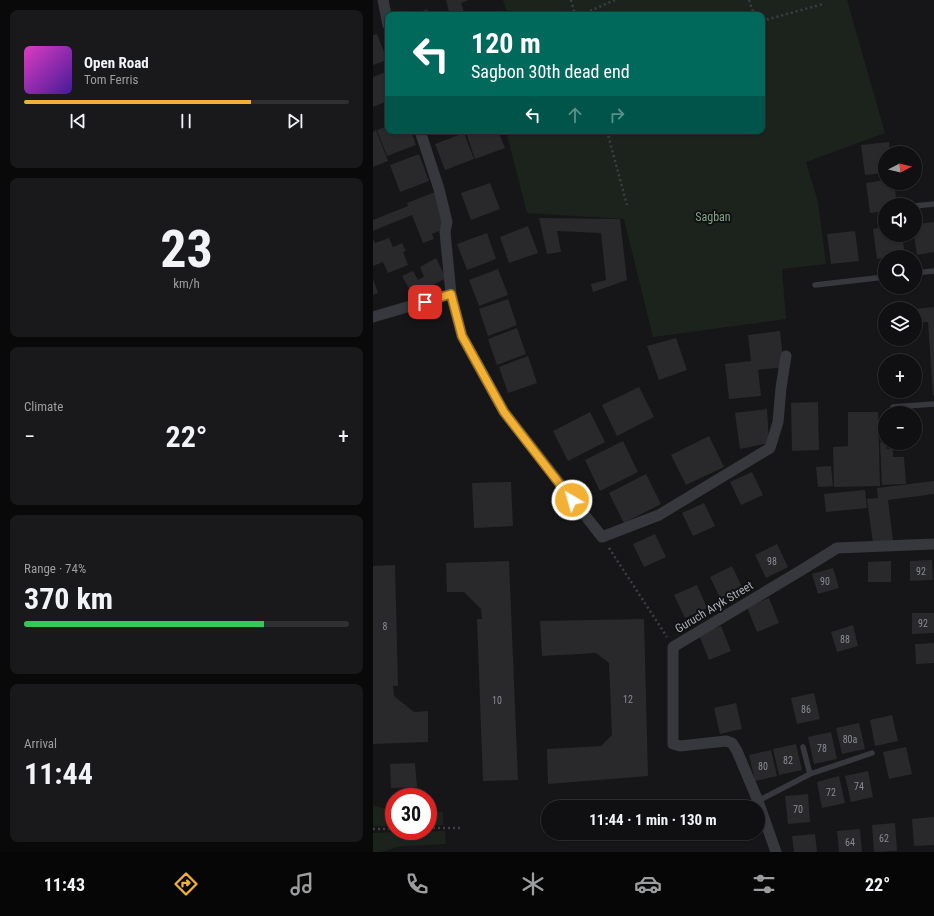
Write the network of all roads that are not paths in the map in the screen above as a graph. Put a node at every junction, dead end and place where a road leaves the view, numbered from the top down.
1 (383, 0) edge
2 (385, 12) edge
3 (421, 134) edge
4 (934, 204) edge
5 (922, 205) edge
6 (934, 271) edge
7 (922, 272) edge
8 (878, 278) edge
9 (815, 285) dead end
10 (451, 294) junction
11 (373, 317) edge
12 (786, 356) dead end
13 (934, 404) edge
14 (907, 406) edge
15 (934, 544) edge
16 (803, 747) dead end
17 (871, 753) dead end
18 (809, 774) junction
19 (758, 800) edge
20 (760, 800) edge
21 (765, 821) edge
22 (776, 852) edge

1 - 2 street
3 - 10 street
4 - 5 lane
6 - 7 lane
8 - 9 lane
10 - 11 street
10 - 12 street
13 - 14 lane
15 - 19 street, Guruch Aryk Street
16 - 18 lane
17 - 18 lane
18 - 20 lane
21 - 22 street, Guruch Aryk Street

